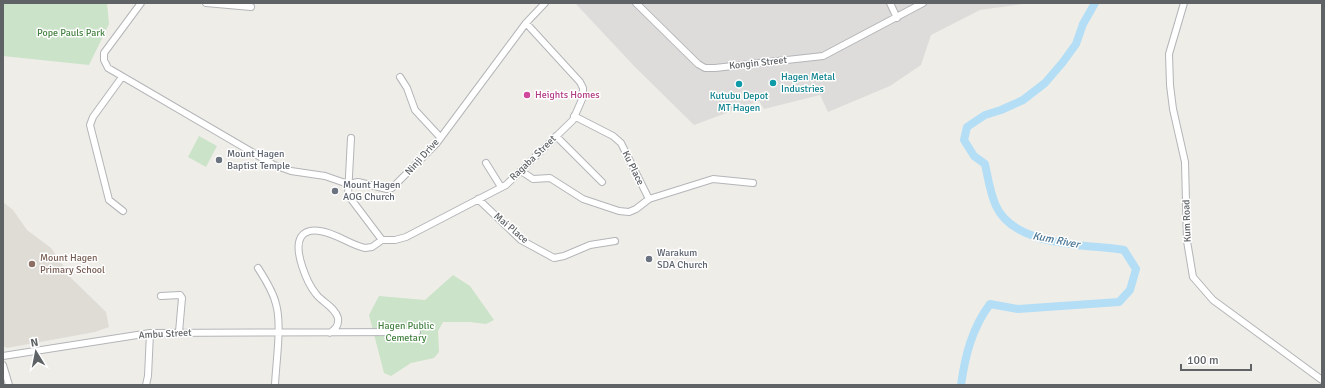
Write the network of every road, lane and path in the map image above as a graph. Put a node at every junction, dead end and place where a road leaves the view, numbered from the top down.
1 (141, 3) edge
2 (206, 3) edge
3 (545, 3) edge
4 (636, 3) edge
5 (890, 3) edge
6 (923, 3) edge
7 (1184, 3) edge
8 (251, 7) dead end
9 (897, 18) junction
10 (526, 23) junction
11 (122, 77) junction
12 (400, 77) dead end
13 (574, 116) junction
14 (556, 136) junction
15 (440, 137) junction
16 (350, 138) dead end
17 (486, 163) dead end
18 (521, 171) junction
19 (602, 182) dead end
20 (753, 183) dead end
21 (348, 184) junction
22 (502, 187) junction
23 (478, 199) junction
24 (649, 199) junction
25 (123, 211) dead end
26 (382, 240) junction
27 (615, 241) dead end
28 (258, 268) dead end
29 (161, 296) dead end
30 (179, 332) junction
31 (417, 332) dead end
32 (150, 333) junction
33 (330, 333) junction
34 (277, 334) junction
35 (3, 356) edge
36 (3, 365) edge
37 (1322, 380) edge
38 (9, 385) edge
39 (146, 385) edge
40 (275, 385) edge

1 - 11 street, Ninji Drive
2 - 8 street
3 - 10 street, Ninji Drive
4 - 9 street, Kongin Street
5 - 9 street
6 - 9 street, Kongin Street
7 - 37 street, Kum Road
10 - 13 street, Ragaba Street
10 - 15 street, Ninji Drive
11 - 21 street, Ninji Drive
11 - 25 street
12 - 15 street
13 - 14 street, Ragaba Street
13 - 24 street, Ku Place
14 - 18 street, Ragaba Street
14 - 19 street
15 - 21 street, Ninji Drive
16 - 21 street
17 - 22 street
18 - 22 street, Ragaba Street
18 - 24 street
20 - 24 street
21 - 26 street
22 - 23 street, Ragaba Street
23 - 26 street, Ragaba Street
23 - 27 street, Mai Place
26 - 33 street, Ragaba Street
28 - 34 street
29 - 30 street
30 - 32 street, Ambu Street
30 - 34 street, Ambu Street
31 - 33 street, Ambu Street
32 - 35 street, Ambu Street
32 - 39 street
33 - 34 street, Ambu Street
34 - 40 street
36 - 38 street

